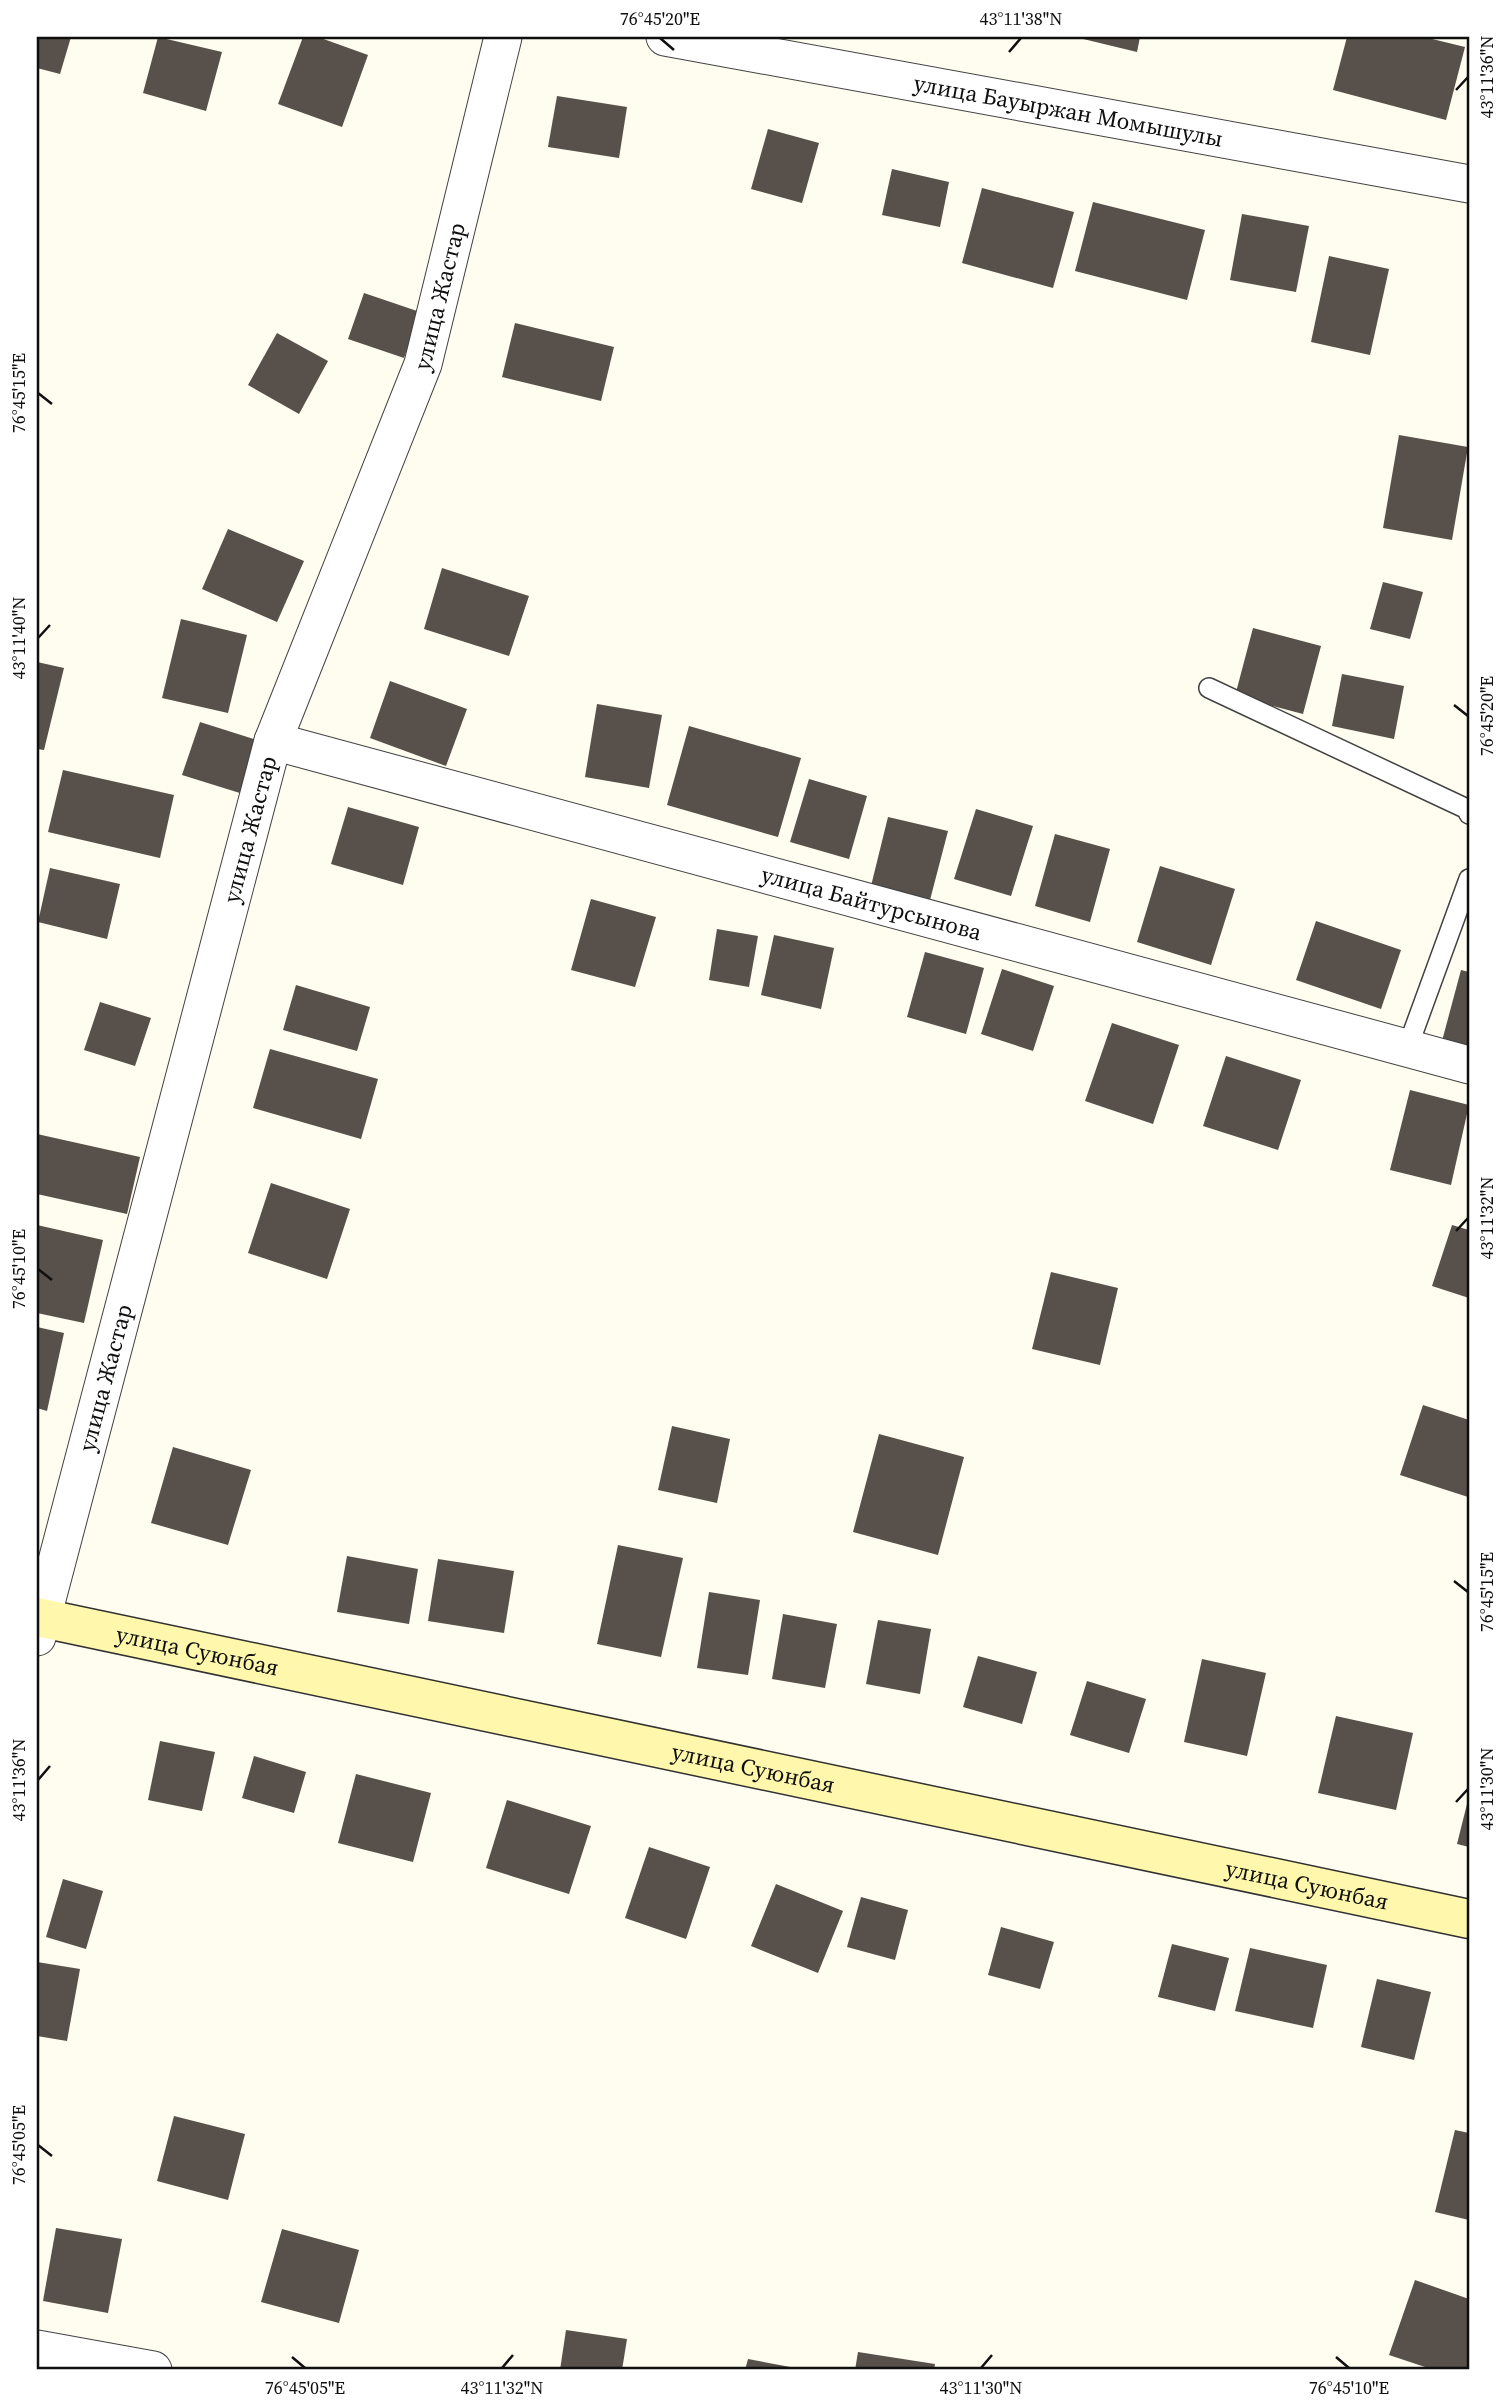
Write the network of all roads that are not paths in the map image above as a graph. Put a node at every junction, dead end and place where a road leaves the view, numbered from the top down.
1 (503, 37) edge
2 (665, 37) edge
3 (1469, 184) edge
4 (1209, 688) dead end
5 (273, 741) junction
6 (1469, 814) edge
7 (1469, 879) edge
8 (1407, 1049) junction
9 (1469, 1065) edge
10 (38, 1624) edge
11 (1469, 1919) edge
12 (37, 2349) edge
13 (153, 2370) edge

1 - 5 street, улица Жастар
2 - 3 street, улица Бауыржан Момышулы
4 - 6 lane
5 - 8 street, улица Байтурсынова
5 - 10 street, улица Жастар
7 - 8 lane
8 - 9 street, улица Байтурсынова
10 - 11 main road, улица Суюнбая
12 - 13 street

